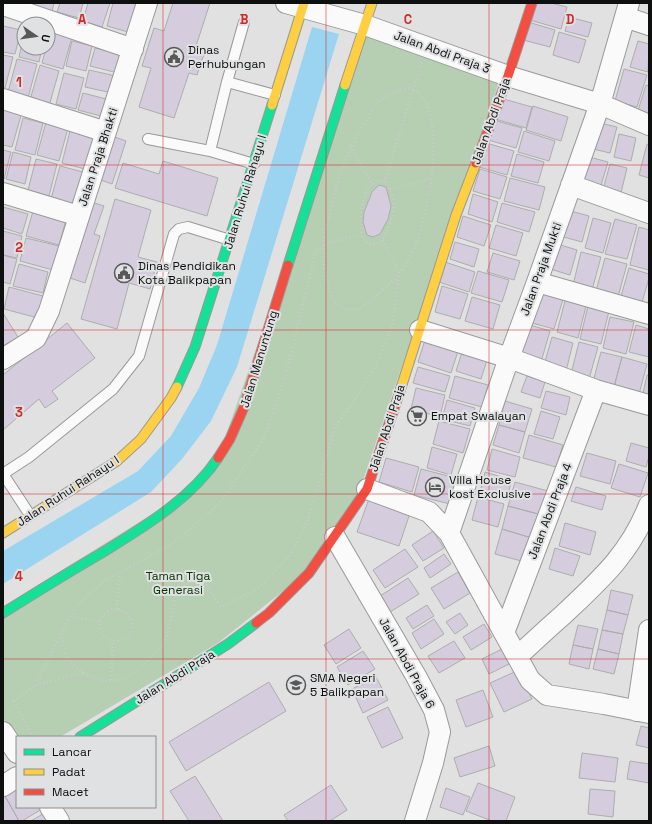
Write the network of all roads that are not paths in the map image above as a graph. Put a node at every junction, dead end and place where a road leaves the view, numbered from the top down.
1 (147, 3) edge
2 (372, 3) edge
3 (532, 3) edge
4 (3, 5) edge
5 (301, 6) edge
6 (627, 10) edge
7 (244, 22) dead end
8 (356, 23) junction
9 (649, 25) edge
10 (133, 49) junction
11 (508, 76) junction
12 (227, 82) junction
13 (275, 95) junction
14 (3, 99) edge
15 (600, 104) junction
16 (649, 125) edge
17 (106, 132) junction
18 (148, 139) dead end
19 (210, 151) junction
20 (254, 164) junction
21 (571, 185) junction
22 (3, 192) edge
23 (649, 213) edge
24 (79, 216) junction
25 (230, 240) junction
26 (537, 282) junction
27 (649, 314) edge
28 (420, 330) junction
29 (509, 358) junction
30 (3, 359) edge
31 (596, 390) junction
32 (649, 405) edge
33 (367, 489) junction
34 (649, 506) edge
35 (30, 515) junction
36 (4, 529) edge
37 (450, 533) junction
38 (335, 537) junction
39 (3, 612) edge
40 (649, 630) edge
41 (504, 633) junction
42 (518, 656) junction
43 (643, 712) edge
44 (3, 732) edge
45 (82, 736) edge
46 (16, 752) edge
47 (16, 778) edge
48 (3, 786) edge
49 (51, 808) edge
50 (59, 821) edge
51 (415, 821) edge

1 - 10 street, Jalan Praja Bhakti
2 - 8 street, Jalan Manuntung
3 - 11 street, Jalan Abdi Praja
4 - 10 street
5 - 8 street, Jalan Abdi Praja 3
5 - 13 street, Jalan Ruhui Rahayu I
6 - 9 street
6 - 15 street, Jalan Praja Mukti
7 - 12 lane
8 - 11 street, Jalan Abdi Praja 3
8 - 39 street, Jalan Manuntung
10 - 17 street, Jalan Praja Bhakti
11 - 15 street, Jalan Abdi Praja 3
11 - 28 street, Jalan Abdi Praja
12 - 13 lane
12 - 19 lane
13 - 20 street, Jalan Ruhui Rahayu I
14 - 17 street
15 - 16 street, Jalan Abdi Praja 3
15 - 21 street, Jalan Praja Mukti
17 - 24 street, Jalan Praja Bhakti
18 - 19 lane
19 - 20 lane
20 - 25 street, Jalan Ruhui Rahayu I
21 - 23 street
21 - 26 street, Jalan Praja Mukti
22 - 24 street
24 - 30 street, Jalan Praja Bhakti
25 - 35 street, Jalan Ruhui Rahayu I
25 - 35 lane
26 - 27 street
26 - 29 street, Jalan Praja Mukti
28 - 29 street
28 - 33 street, Jalan Abdi Praja
29 - 31 street
29 - 37 street, Jalan Praja Mukti
31 - 32 street
31 - 41 street, Jalan Abdi Praja 4
33 - 37 street
33 - 38 street, Jalan Abdi Praja
34 - 42 street
35 - 36 street, Jalan Ruhui Rahayu I
37 - 41 street
38 - 45 street, Jalan Abdi Praja
38 - 51 street, Jalan Abdi Praja 6
40 - 43 street
41 - 42 street
42 - 43 street
44 - 46 street
47 - 48 street
49 - 50 street

